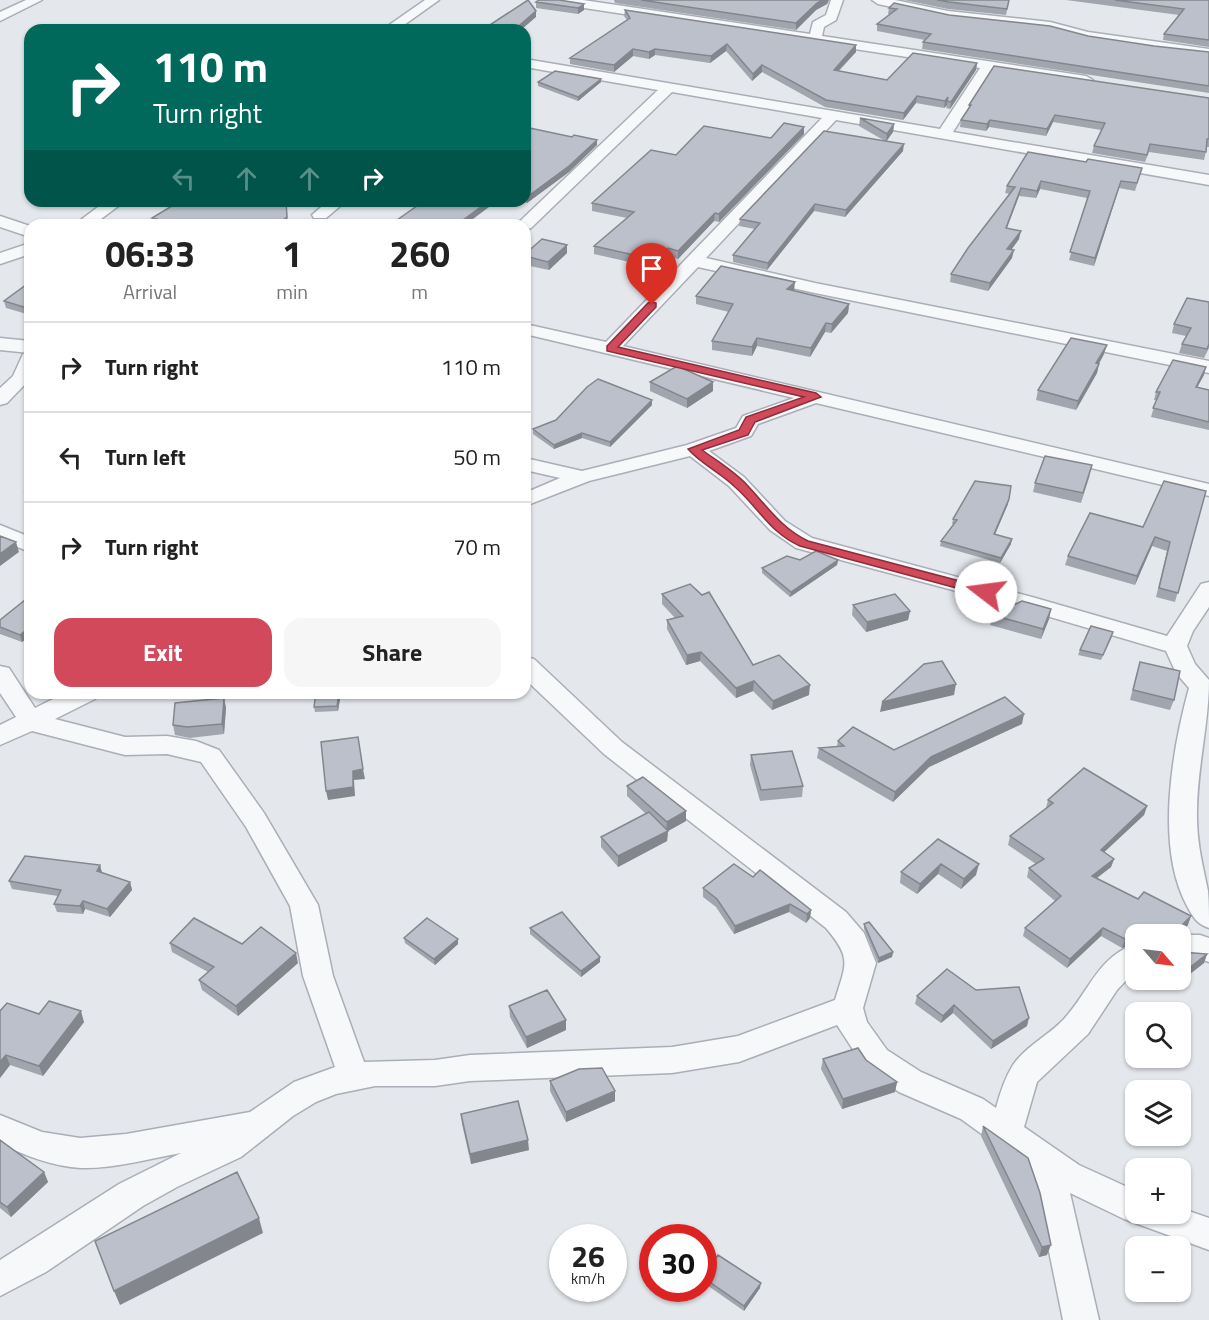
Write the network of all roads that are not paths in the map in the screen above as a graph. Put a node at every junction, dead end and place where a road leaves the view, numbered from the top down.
1 (36, 0) edge
2 (433, 0) edge
3 (558, 0) edge
4 (837, 0) edge
5 (878, 0) edge
6 (937, 6) edge
7 (0, 17) edge
8 (397, 24) edge
9 (815, 39) junction
10 (1209, 53) edge
11 (988, 64) junction
12 (531, 65) edge
13 (1096, 82) edge
14 (668, 88) junction
15 (833, 115) junction
16 (944, 134) junction
17 (1207, 183) edge
18 (108, 207) edge
19 (330, 207) edge
20 (320, 215) dead end
21 (91, 219) edge
22 (531, 220) edge
23 (0, 221) edge
24 (24, 230) edge
25 (24, 250) edge
26 (0, 259) edge
27 (694, 261) junction
28 (531, 330) edge
29 (0, 344) edge
30 (24, 346) edge
31 (610, 348) junction
32 (1209, 367) edge
33 (24, 371) edge
34 (816, 397) junction
35 (0, 399) edge
36 (694, 449) junction
37 (531, 465) edge
38 (582, 477) junction
39 (1209, 490) edge
40 (531, 498) edge
41 (0, 532) edge
42 (24, 542) edge
43 (1209, 589) edge
44 (1175, 646) junction
45 (531, 671) edge
46 (0, 674) edge
47 (1205, 692) edge
48 (75, 699) edge
49 (32, 722) junction
50 (0, 736) edge
51 (1209, 917) edge
52 (1191, 947) edge
53 (1209, 950) edge
54 (1125, 960) edge
55 (848, 1008) junction
56 (354, 1076) junction
57 (261, 1123) junction
58 (0, 1129) edge
59 (1006, 1133) junction
60 (1041, 1158) junction
61 (1125, 1203) edge
62 (1180, 1224) edge
63 (1209, 1234) edge
64 (0, 1279) edge
65 (1081, 1320) edge

1 - 7 street
2 - 8 street
3 - 9 street
4 - 9 street
5 - 6 street
6 - 10 street
9 - 11 street
11 - 13 street
11 - 16 street
12 - 14 street
14 - 15 street
14 - 22 street
15 - 16 street
15 - 27 street
16 - 17 street
18 - 21 street
19 - 20 street
23 - 24 street
25 - 26 street
27 - 31 street
27 - 32 street
28 - 31 street
29 - 30 street
31 - 34 street
33 - 35 street
34 - 36 street
34 - 39 street
36 - 38 street
36 - 44 street
37 - 38 street
38 - 40 street
41 - 42 street
43 - 44 street
44 - 47 street
45 - 55 street
46 - 49 street
47 - 51 street
48 - 49 street
49 - 50 street
49 - 56 street
52 - 53 street
54 - 59 street
55 - 56 street
55 - 59 street
56 - 57 street
57 - 58 street
57 - 64 street
59 - 60 street
60 - 61 street
60 - 65 street
62 - 63 street

